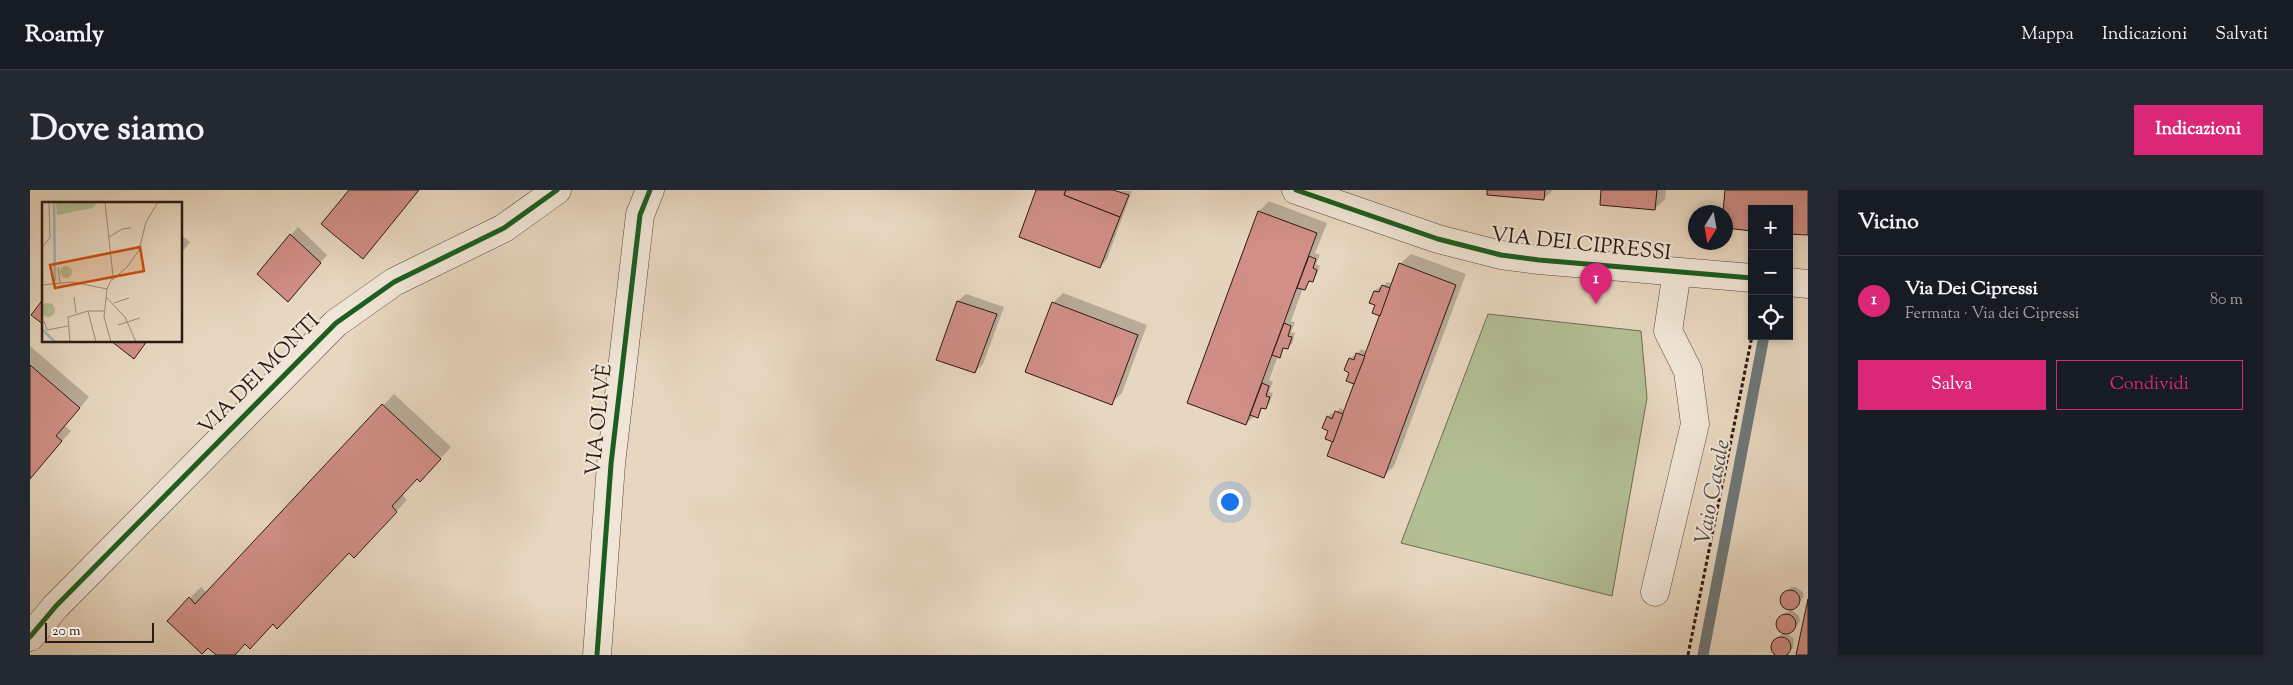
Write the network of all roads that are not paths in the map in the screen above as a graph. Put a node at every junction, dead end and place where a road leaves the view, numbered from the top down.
1 (557, 190) edge
2 (650, 190) edge
3 (1296, 190) edge
4 (1677, 272) junction
5 (1748, 278) edge
6 (1793, 282) edge
7 (1808, 284) edge
8 (1655, 592) dead end
9 (30, 637) edge
10 (597, 655) edge

1 - 9 street, VIA DEI MONTI
2 - 10 street, VIA OLIVÈ
3 - 4 street, VIA DEI CIPRESSI
4 - 5 street, VIA DEI CIPRESSI
4 - 8 street
6 - 7 street

